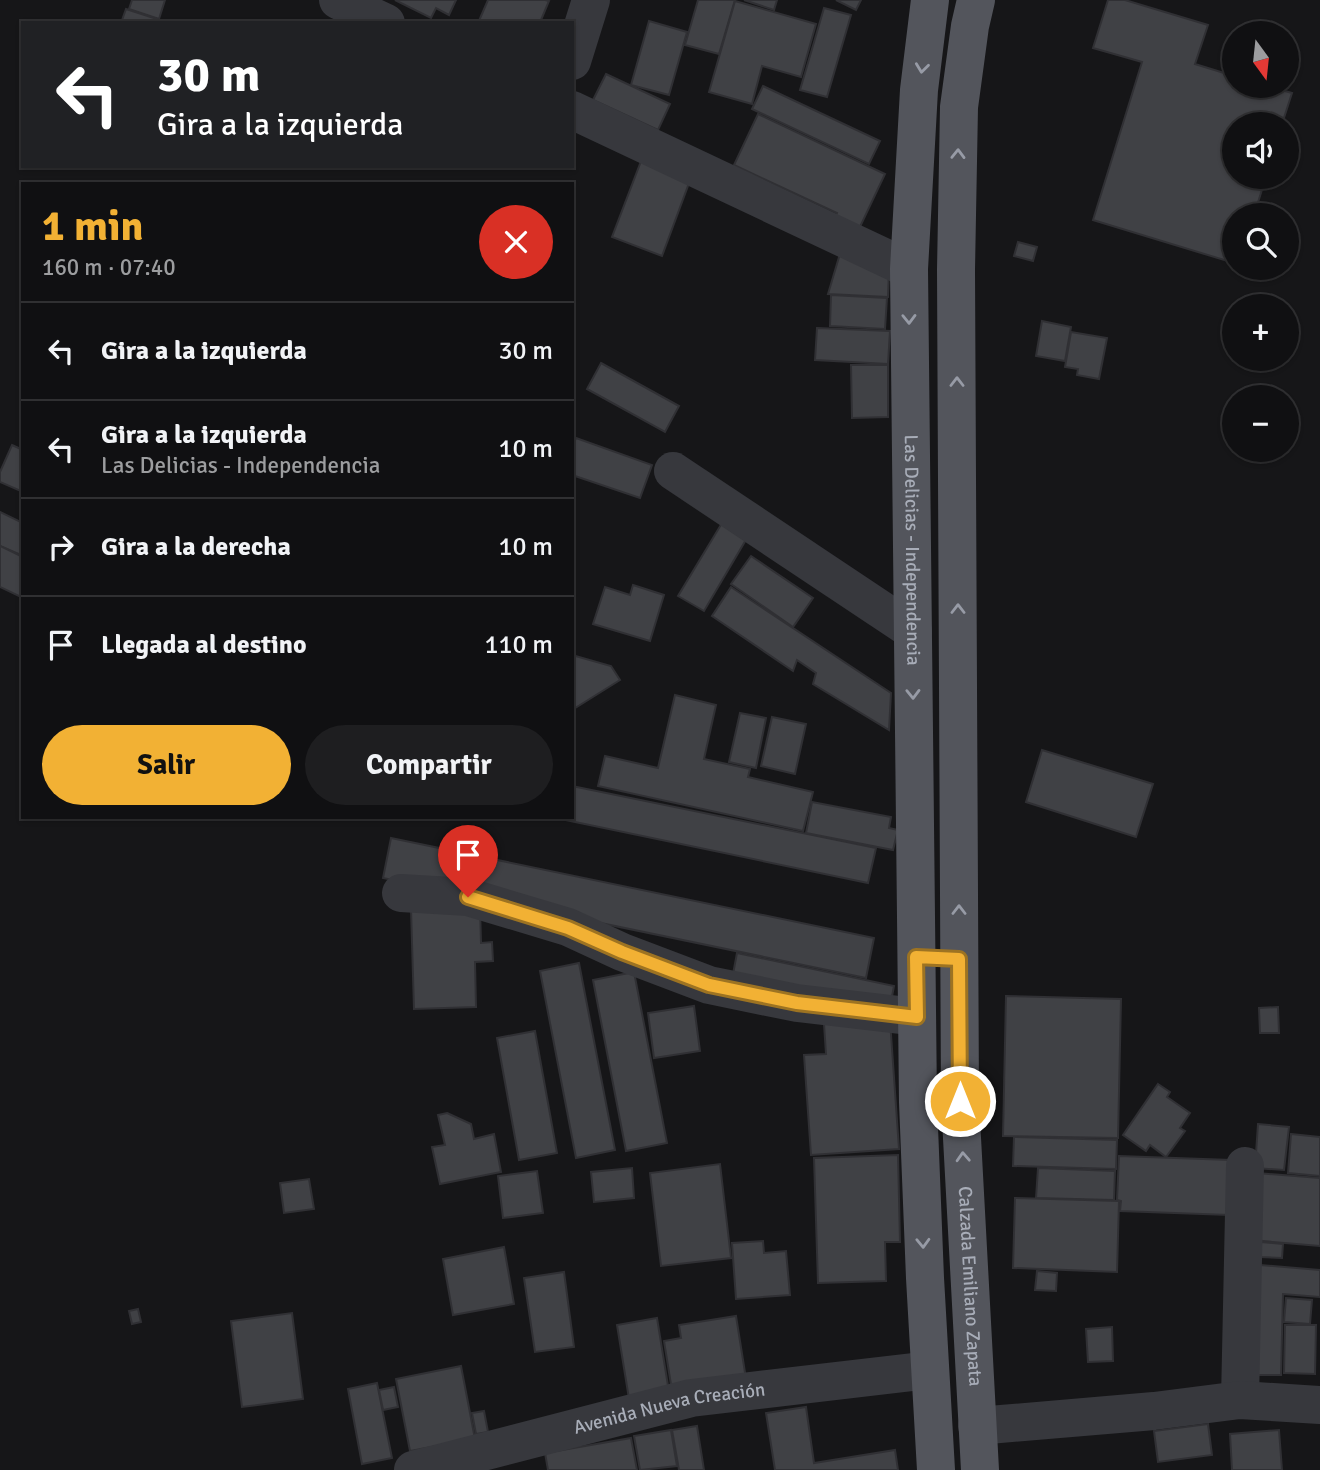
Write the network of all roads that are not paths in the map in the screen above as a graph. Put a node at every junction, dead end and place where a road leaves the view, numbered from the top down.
1 (338, 0) edge
2 (591, 0) edge
3 (930, 0) edge
4 (975, 0) edge
5 (382, 21) edge
6 (574, 55) edge
7 (574, 111) edge
8 (909, 269) junction
9 (673, 471) dead end
10 (912, 631) junction
11 (401, 893) dead end
12 (916, 957) junction
13 (959, 959) junction
14 (917, 1017) junction
15 (1245, 1166) dead end
16 (930, 1370) junction
17 (1240, 1399) junction
18 (1320, 1405) edge
19 (977, 1426) junction
20 (413, 1470) edge
21 (936, 1470) edge
22 (980, 1470) edge

1 - 5 street
2 - 6 street
3 -> 8 main road, Las Delicias - Independencia
13 -> 4 main road
7 - 8 street
8 -> 10 main road, Las Delicias - Independencia
9 - 10 street
10 -> 12 main road, Las Delicias - Independencia
11 - 14 street
12 - 13 main road
12 - 14 main road, Las Delicias - Independencia
19 -> 13 main road, Calzada Emiliano Zapata
14 -> 16 main road, Las Delicias - Independencia
15 - 17 street
16 - 20 street, Avenida Nueva Creación
16 - 21 main road
17 - 18 street
17 - 19 street
19 - 22 main road, Calzada Emiliano Zapata

